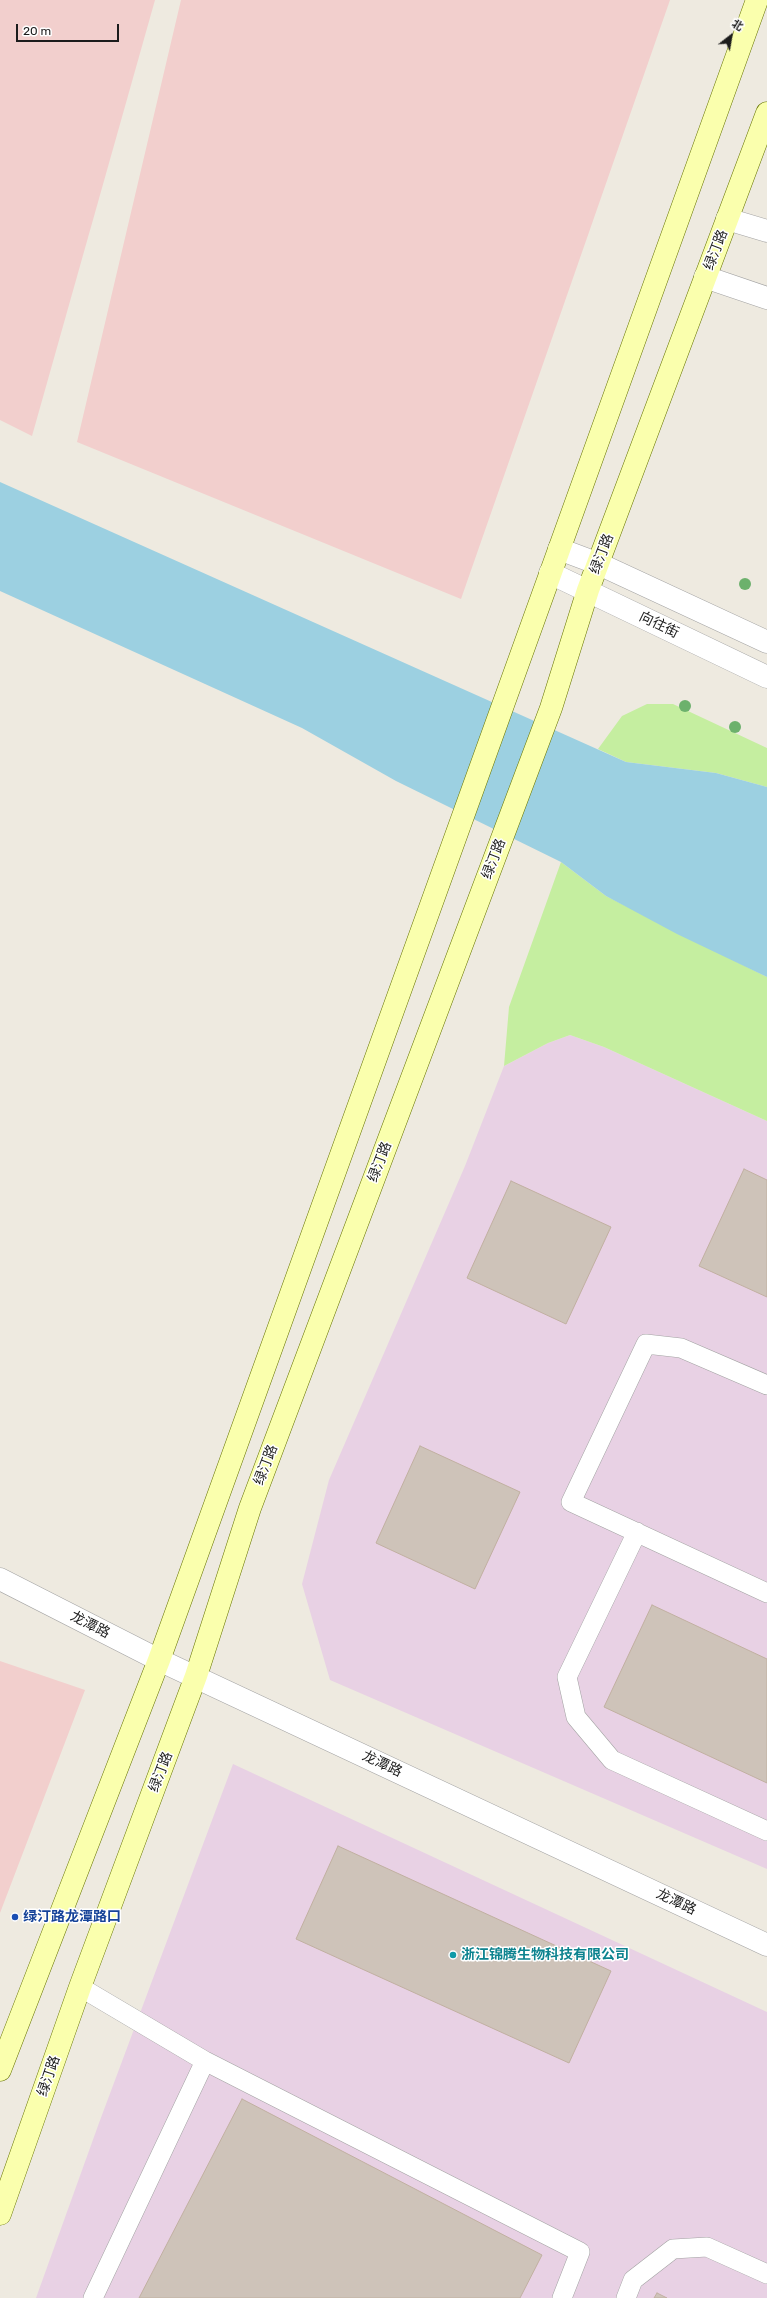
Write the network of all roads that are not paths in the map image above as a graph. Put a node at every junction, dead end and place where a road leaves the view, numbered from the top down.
1 (757, 0) edge
2 (767, 113) edge
3 (727, 219) junction
4 (767, 231) edge
5 (705, 278) junction
6 (767, 298) edge
7 (559, 549) junction
8 (599, 564) junction
9 (550, 574) junction
10 (588, 590) junction
11 (767, 642) edge
12 (767, 677) edge
13 (767, 1385) edge
14 (637, 1532) junction
15 (0, 1579) edge
16 (767, 1593) edge
17 (159, 1660) junction
18 (196, 1676) junction
19 (767, 1831) edge
20 (767, 1945) edge
21 (80, 1987) junction
22 (205, 2061) junction
23 (0, 2070) edge
24 (0, 2214) edge
25 (767, 2274) edge
26 (93, 2298) edge
27 (562, 2298) edge
28 (626, 2298) edge

1 - 7 main road
2 - 3 main road, 绿汀路
3 - 4 street
3 - 5 main road, 绿汀路
5 - 6 street
5 - 8 main road, 绿汀路
7 - 8 street
7 - 9 main road
8 - 10 main road, 绿汀路
8 - 11 street
9 - 10 street, 向往街
9 - 17 main road
10 - 12 street, 向往街
10 - 18 main road, 绿汀路
13 - 14 lane
14 - 16 lane
14 - 19 lane
15 - 17 street, 龙潭路
17 - 18 street, 龙潭路
17 - 23 main road
18 - 20 street, 龙潭路
18 - 21 main road, 绿汀路
21 - 22 lane
21 - 24 main road, 绿汀路
22 - 26 lane
22 - 27 lane
25 - 28 lane

